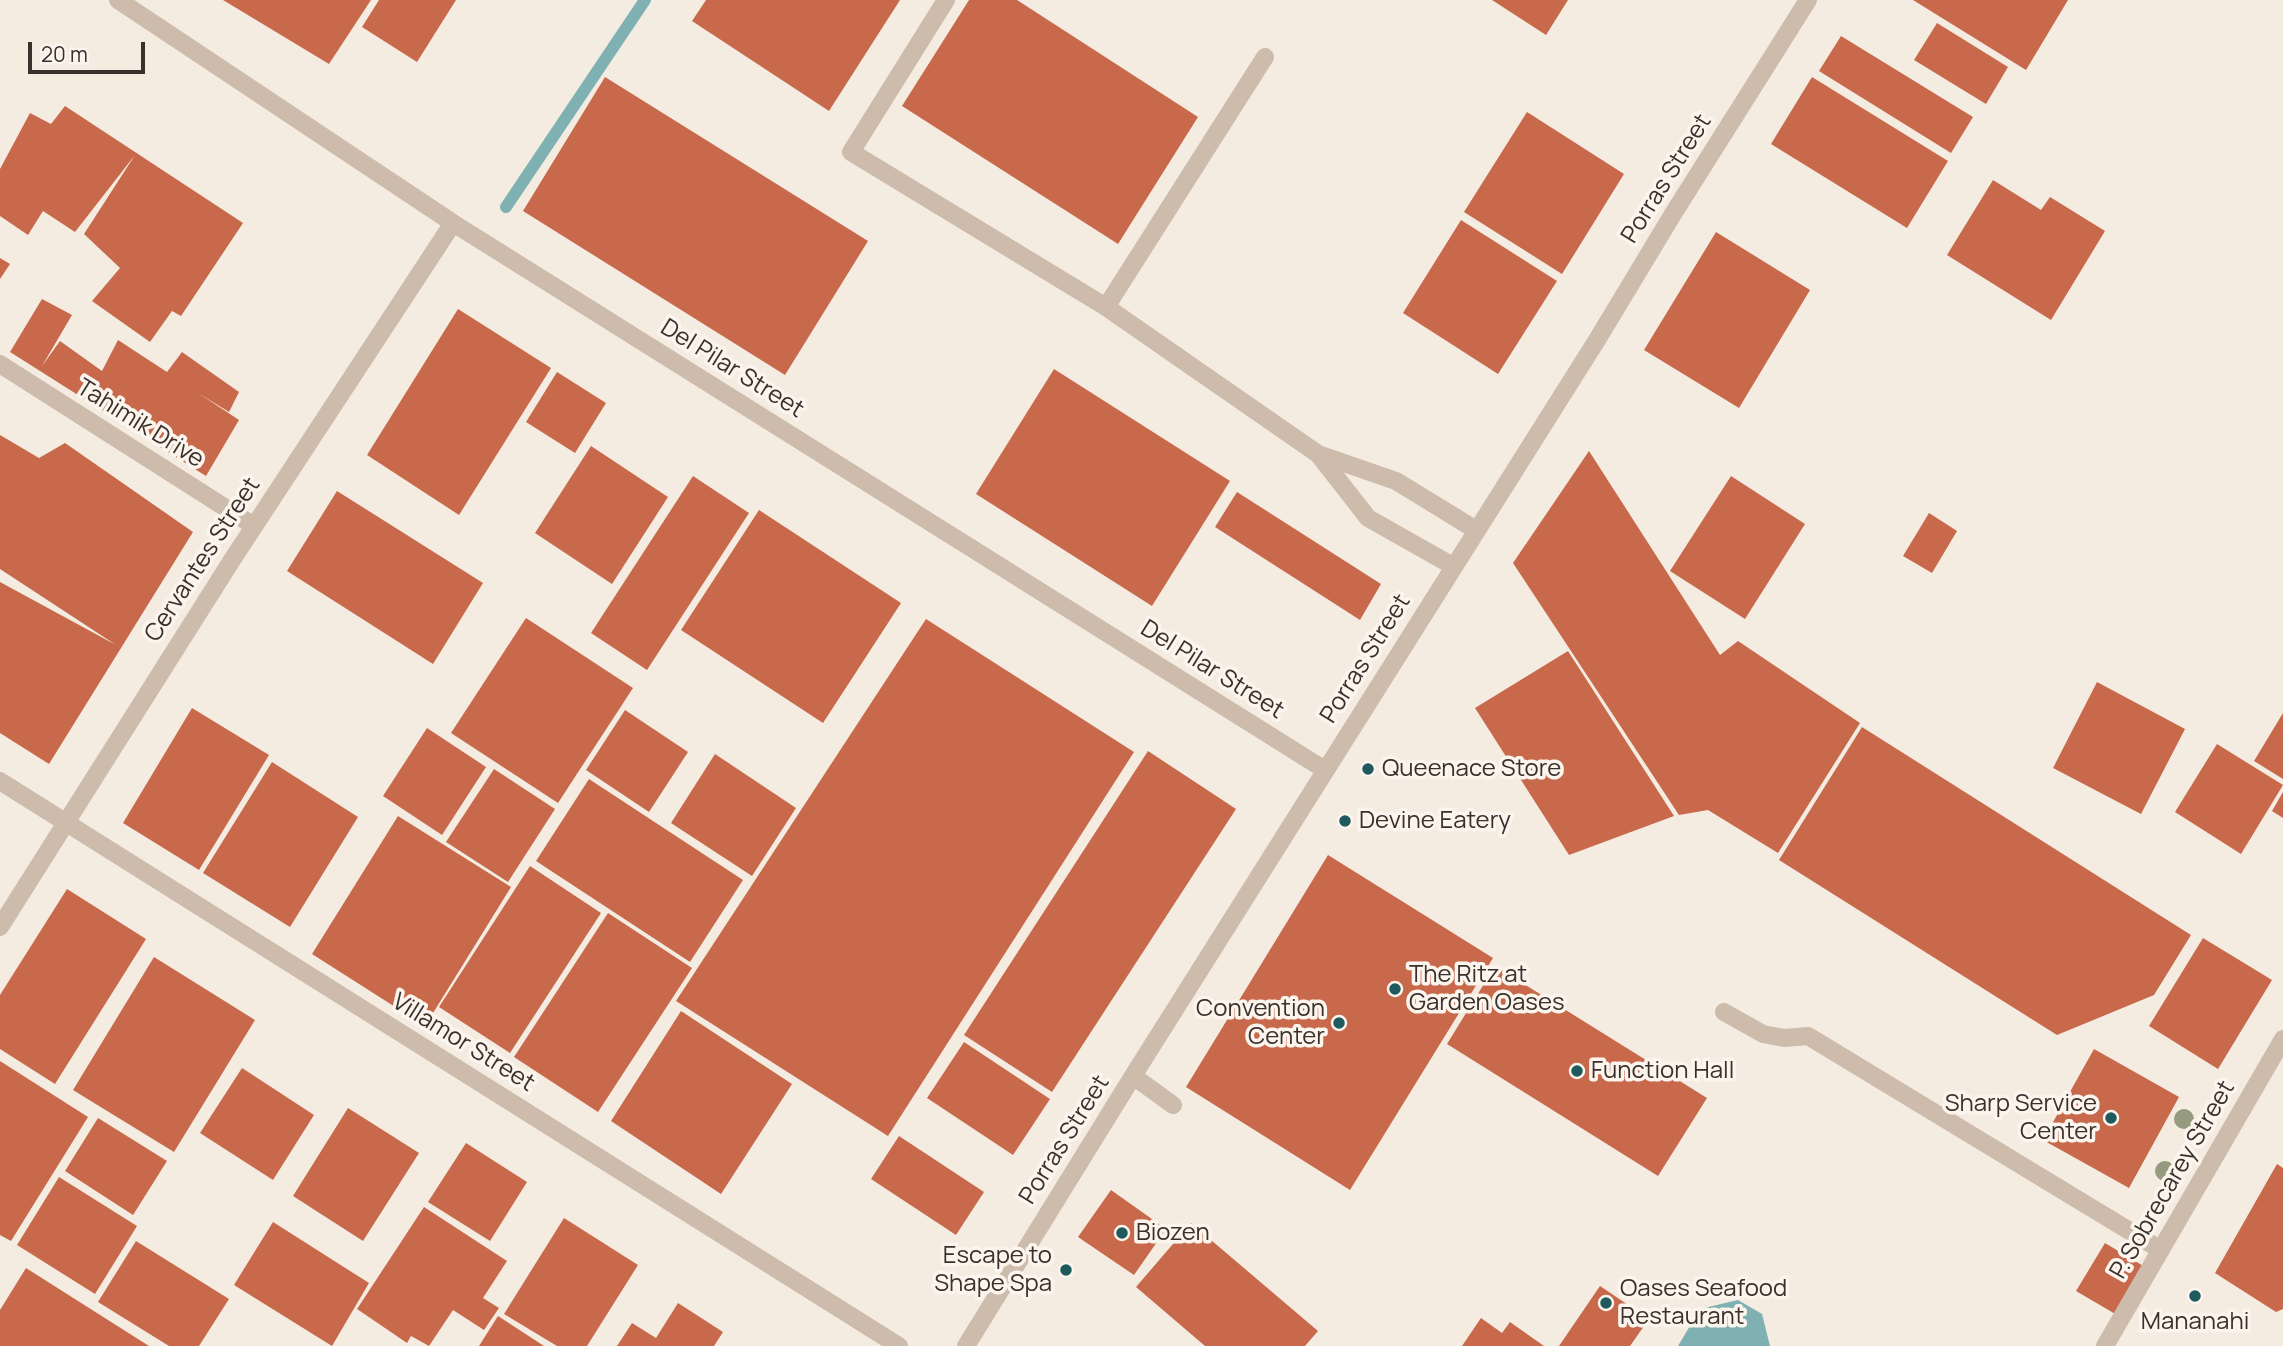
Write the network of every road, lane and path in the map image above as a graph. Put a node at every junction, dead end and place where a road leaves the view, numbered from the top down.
1 (118, 0) edge
2 (946, 0) edge
3 (1808, 0) edge
4 (1265, 57) dead end
5 (453, 223) junction
6 (1106, 307) junction
7 (0, 364) edge
8 (1318, 454) junction
9 (254, 526) junction
10 (1476, 530) junction
11 (1453, 566) junction
12 (1325, 770) junction
13 (0, 781) edge
14 (65, 821) junction
15 (0, 927) edge
16 (1724, 1012) dead end
17 (2283, 1039) edge
18 (1133, 1076) junction
19 (1173, 1105) dead end
20 (2161, 1250) junction
21 (899, 1346) edge
22 (966, 1346) edge
23 (2105, 1346) edge

1 - 5 street, Del Pilar Street
2 - 6 street
3 - 10 street, Porras Street
4 - 6 street
5 - 9 street, Cervantes Street
5 - 12 street, Del Pilar Street
6 - 8 street
7 - 9 street, Tahimik Drive
8 - 10 street
8 - 11 street
9 - 14 street, Cervantes Street
10 - 11 street, Porras Street
11 - 12 street, Porras Street
12 - 18 street, Porras Street
13 - 14 street, Villamor Street
14 - 15 street, Cervantes Street
14 - 21 street, Villamor Street
16 - 20 street
17 - 20 street, P. Sobrecarey Street
18 - 19 street
18 - 22 street, Porras Street
20 - 23 street, P. Sobrecarey Street

